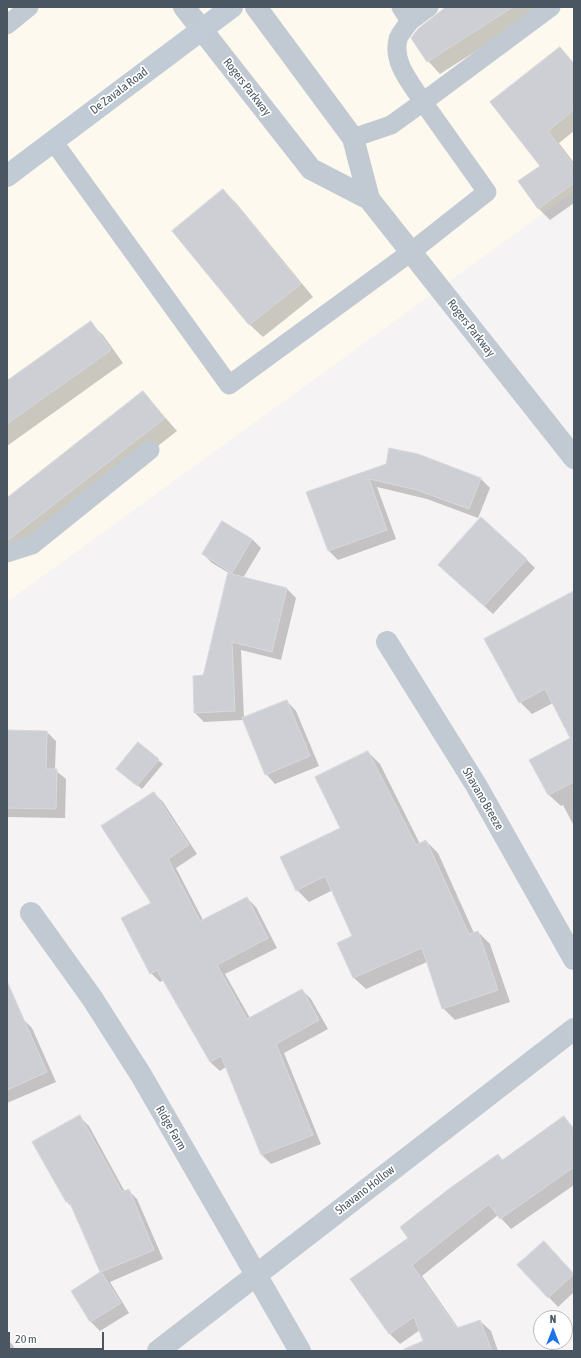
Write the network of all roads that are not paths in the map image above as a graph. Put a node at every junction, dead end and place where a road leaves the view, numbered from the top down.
1 (29, 7) edge
2 (184, 7) edge
3 (232, 7) edge
4 (256, 7) edge
5 (429, 7) edge
6 (551, 7) edge
7 (406, 14) edge
8 (7, 25) edge
9 (202, 29) junction
10 (423, 102) junction
11 (353, 138) junction
12 (52, 142) junction
13 (7, 176) edge
14 (369, 199) junction
15 (411, 252) junction
16 (150, 450) dead end
17 (574, 458) edge
18 (7, 553) edge
19 (387, 642) dead end
20 (31, 913) dead end
21 (574, 959) edge
22 (574, 1029) edge
23 (256, 1276) junction
24 (158, 1351) edge
25 (300, 1351) edge

1 - 8 lane
2 - 9 street, Rogers Parkway
3 - 9 main road, De Zavala Road
4 - 11 street, Rogers Parkway
5 - 7 lane
6 - 10 lane
7 - 10 lane
9 - 12 main road, De Zavala Road
9 - 14 street, Rogers Parkway
10 - 11 lane
10 - 15 lane
11 - 14 street, Rogers Parkway
12 - 13 main road, De Zavala Road
12 - 15 lane
14 - 15 street, Rogers Parkway
15 - 17 street, Rogers Parkway
16 - 18 lane
19 - 21 street, Shavano Breeze
20 - 23 street, Ridge Farm
22 - 23 street, Shavano Hollow
23 - 24 street, Shavano Hollow
23 - 25 street, Ridge Farm

